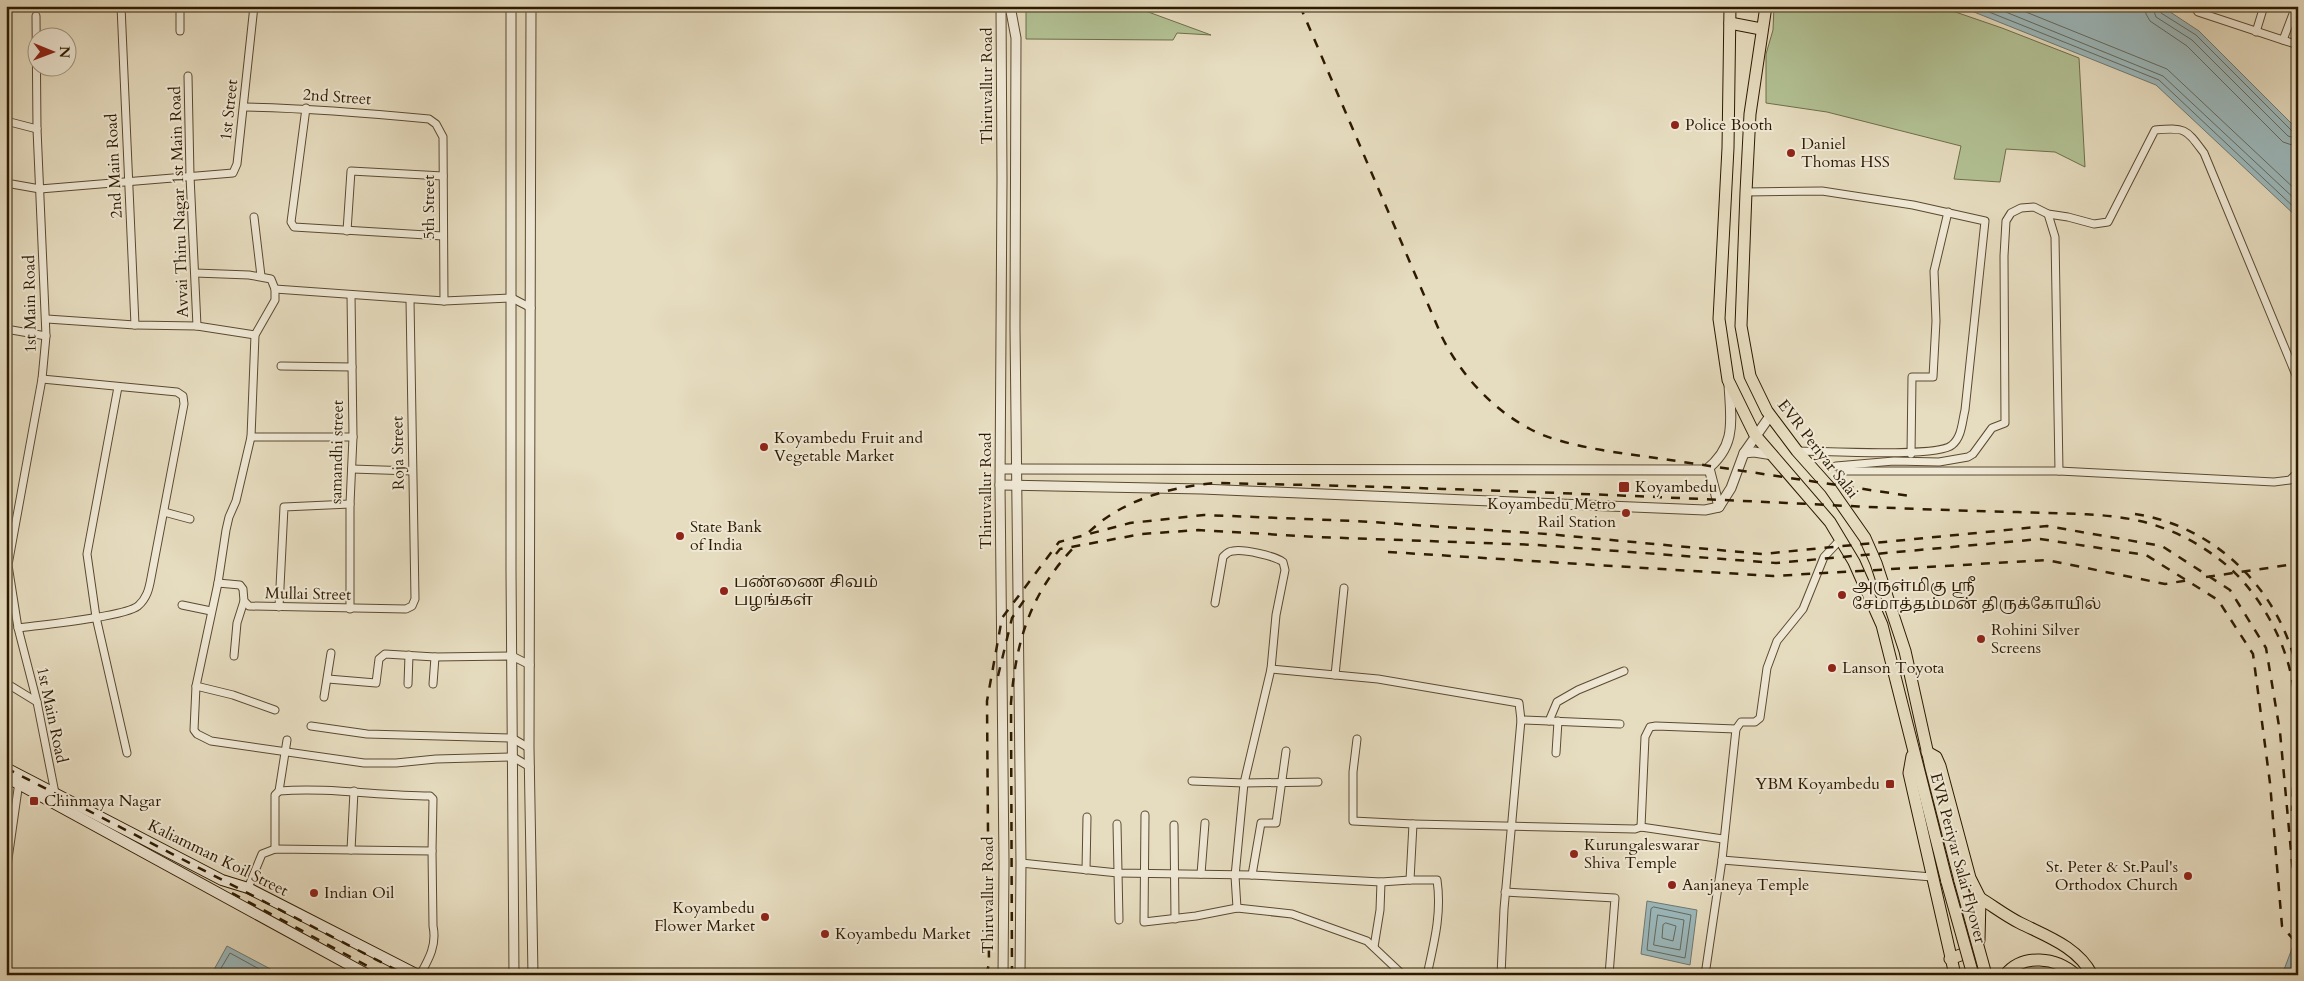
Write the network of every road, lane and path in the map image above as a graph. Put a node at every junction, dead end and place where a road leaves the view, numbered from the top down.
1 (121, 6) edge
2 (180, 6) edge
3 (254, 6) edge
4 (511, 6) edge
5 (531, 6) edge
6 (1001, 6) edge
7 (1010, 6) edge
8 (1730, 6) edge
9 (1766, 6) edge
10 (2194, 6) edge
11 (2264, 6) edge
12 (2296, 6) edge
13 (36, 16) dead end
14 (1730, 23) junction
15 (1762, 29) junction
16 (180, 31) dead end
17 (2256, 32) junction
18 (2283, 40) junction
19 (2298, 45) edge
20 (188, 76) dead end
21 (244, 107) junction
22 (306, 108) junction
23 (428, 119) joint
24 (6, 121) edge
25 (37, 129) junction
26 (190, 176) junction
27 (443, 176) junction
28 (129, 183) junction
29 (6, 184) edge
30 (40, 189) junction
31 (1746, 192) junction
32 (1948, 212) junction
33 (2048, 214) junction
34 (254, 217) dead end
35 (347, 231) junction
36 (443, 236) junction
37 (195, 273) junction
38 (260, 276) junction
39 (275, 289) junction
40 (350, 295) junction
41 (512, 298) junction
42 (410, 300) junction
43 (444, 301) junction
44 (531, 308) junction
45 (47, 319) junction
46 (135, 325) junction
47 (197, 326) junction
48 (6, 329) edge
49 (255, 335) junction
50 (46, 336) junction
51 (281, 366) dead end
52 (352, 367) junction
53 (42, 379) junction
54 (1728, 380) junction
55 (2298, 380) edge
56 (118, 386) junction
57 (1770, 416) junction
58 (1755, 435) junction
59 (251, 437) junction
60 (353, 437) junction
61 (1797, 451) junction
62 (1744, 452) junction
63 (1911, 454) junction
64 (1774, 456) junction
65 (1710, 468) junction
66 (352, 469) junction
67 (1001, 469) junction
68 (1016, 469) junction
69 (412, 471) junction
70 (2059, 471) junction
71 (2298, 472) edge
72 (1018, 485) junction
73 (1000, 486) junction
74 (350, 504) junction
75 (1719, 508) junction
76 (164, 512) junction
77 (190, 519) dead end
78 (1840, 540) junction
79 (218, 583) junction
80 (1344, 588) dead end
81 (244, 601) junction
82 (1214, 603) dead end
83 (182, 605) dead end
84 (412, 606) joint
85 (279, 607) junction
86 (350, 609) junction
87 (211, 611) junction
88 (96, 617) junction
89 (18, 628) junction
90 (332, 653) dead end
91 (409, 655) junction
92 (234, 656) dead end
93 (512, 656) junction
94 (435, 657) junction
95 (530, 665) junction
96 (1271, 669) junction
97 (1624, 671) dead end
98 (1335, 675) junction
99 (328, 679) junction
100 (6, 683) edge
101 (408, 684) dead end
102 (433, 684) dead end
103 (196, 686) junction
104 (324, 697) dead end
105 (37, 702) junction
106 (275, 710) dead end
107 (1521, 720) junction
108 (1549, 721) junction
109 (1558, 722) junction
110 (1620, 724) dead end
111 (312, 726) dead end
112 (1736, 729) junction
113 (512, 738) junction
114 (1357, 739) dead end
115 (287, 740) dead end
116 (529, 748) junction
117 (1913, 750) junction
118 (1286, 751) dead end
119 (285, 752) junction
120 (1927, 752) junction
121 (127, 753) dead end
122 (1556, 753) dead end
123 (513, 757) junction
124 (530, 767) junction
125 (6, 768) edge
126 (6, 777) edge
127 (19, 779) junction
128 (1192, 781) dead end
129 (1281, 781) junction
130 (1318, 782) dead end
131 (1244, 783) junction
132 (279, 791) junction
133 (354, 792) junction
134 (55, 793) junction
135 (1145, 815) dead end
136 (1088, 817) dead end
137 (1205, 822) dead end
138 (1117, 824) dead end
139 (1413, 824) junction
140 (1174, 825) dead end
141 (1512, 828) junction
142 (1642, 828) junction
143 (1723, 839) junction
144 (275, 849) junction
145 (351, 850) junction
146 (432, 851) junction
147 (1722, 860) junction
148 (1021, 863) junction
149 (1086, 870) junction
150 (6, 873) edge
151 (1118, 873) junction
152 (1144, 873) junction
153 (1173, 874) junction
154 (1201, 874) junction
155 (1252, 875) junction
156 (1235, 876) junction
157 (1932, 877) junction
158 (1410, 880) junction
159 (1381, 882) junction
160 (248, 888) junction
161 (1505, 892) junction
162 (1980, 898) junction
163 (1236, 908) junction
164 (1175, 919) junction
165 (1118, 920) dead end
166 (1374, 947) junction
167 (1950, 959) junction
168 (368, 975) edge
169 (419, 975) edge
170 (514, 975) edge
171 (533, 975) edge
172 (1003, 975) edge
173 (1020, 975) edge
174 (1403, 975) edge
175 (1427, 975) edge
176 (1501, 975) edge
177 (1609, 975) edge
178 (1705, 975) edge
179 (1955, 975) edge
180 (1972, 975) edge
181 (1986, 975) edge
182 (2005, 975) edge
183 (2076, 975) edge
184 (2092, 975) edge

1 - 28 street, 2nd Main Road
2 - 16 street
3 - 21 street, 1st Street
4 - 41 street
5 - 44 street
6 - 67 street, Thiruvallur Road
7 - 68 street
8 - 14 main road
9 - 15 main road, EVR Periyar Salai
10 - 17 street
11 - 17 street
12 - 18 street
13 - 25 street, 1st Main Road
14 - 15 main road
14 - 54 main road
15 - 31 main road, EVR Periyar Salai
17 - 18 street
18 - 19 street
20 - 26 street, Avvai Thiru Nagar 1st Main Road
21 - 22 street, 2nd Street
21 - 26 street, 1st Street
22 - 23 street, 2nd Street
22 - 35 street
23 - 27 street, 5th Street
24 - 25 street
25 - 30 street, 1st Main Road
26 - 28 street
26 - 37 street, Avvai Thiru Nagar 1st Main Road
27 - 35 street
27 - 36 street, 5th Street
28 - 30 street
28 - 46 street, 2nd Main Road
29 - 30 street
30 - 45 street, 1st Main Road
31 - 32 street
31 - 57 main road, EVR Periyar Salai
32 - 63 street
32 - 63 street
33 - 55 street
33 - 70 street
33 - 70 street
34 - 38 street
35 - 36 street
36 - 43 street, 5th Street
37 - 38 street
37 - 47 street, Avvai Thiru Nagar 1st Main Road
38 - 39 street
39 - 40 street
39 - 49 street
40 - 42 street
40 - 52 street, samandhi street
41 - 43 street
41 - 44 street
41 - 93 street
42 - 43 street
42 - 69 street, Roja Street
44 - 95 street
45 - 46 street
45 - 50 street, 1st Main Road
46 - 47 street
47 - 49 street
48 - 50 street
49 - 59 street
50 - 53 street, 1st Main Road
51 - 52 street
52 - 60 street, samandhi street
53 - 56 street
53 - 89 street, 1st Main Road
54 - 58 main road
54 - 65 street
56 - 76 street
56 - 88 street
57 - 58 street
57 - 61 main road, EVR Periyar Salai
58 - 62 street
58 - 64 main road
59 - 60 street
59 - 79 street
60 - 66 street, samandhi street
61 - 63 street
61 - 120 main road, EVR Periyar Salai
62 - 64 street
62 - 75 street
64 - 78 main road
65 - 68 street
65 - 75 street
66 - 69 street
66 - 74 street, samandhi street
67 - 68 street
67 - 73 street, Thiruvallur Road
68 - 72 street
69 - 84 street, Roja Street
70 - 71 street
72 - 73 street
72 - 75 street
72 - 148 street
73 - 172 street, Thiruvallur Road
74 - 85 street
74 - 86 street, samandhi street
76 - 77 street
76 - 88 street
78 - 112 street
78 - 117 main road
79 - 81 street, Mullai Street
79 - 87 street
80 - 98 street
81 - 85 street, Mullai Street
81 - 92 street
82 - 96 street
83 - 87 street
84 - 86 street, Mullai Street
85 - 86 street, Mullai Street
87 - 103 street
88 - 89 street
88 - 121 street
89 - 105 street, 1st Main Road
90 - 99 street
91 - 94 street
91 - 99 street
91 - 101 street
93 - 94 street
93 - 95 street
93 - 113 street
94 - 102 street
95 - 116 street
96 - 98 street
96 - 131 street
97 - 108 street
98 - 107 street
99 - 104 street
100 - 105 street
103 - 106 street
103 - 119 street
105 - 134 street, 1st Main Road
107 - 108 street
107 - 141 street
108 - 109 street
109 - 110 street
109 - 122 street
111 - 113 street
112 - 142 street
112 - 143 street
113 - 116 street
113 - 123 street
114 - 139 street
115 - 119 street
116 - 124 street
117 - 157 main road
117 - 180 main road, EVR Periyar Salai Flyover, bridge
118 - 129 street
119 - 123 street
119 - 132 street
120 - 162 main road
120 - 181 main road, EVR Periyar Salai Flyover, bridge
123 - 124 street
123 - 170 street
124 - 171 street
125 - 127 main road, Kaliamman Koil Street
126 - 127 main road, Kaliamman Koil Street
127 - 134 main road, Kaliamman Koil Street
127 - 150 street
127 - 168 main road, Kaliamman Koil Street
128 - 131 street
129 - 130 street
129 - 131 street
129 - 155 street
131 - 156 street
132 - 133 street
132 - 144 street
133 - 145 street
133 - 146 street
134 - 160 main road, Kaliamman Koil Street
135 - 152 street
136 - 149 street
137 - 154 street
138 - 151 street
139 - 141 street
139 - 158 street
140 - 153 street
141 - 142 street
141 - 161 street
142 - 143 street
143 - 147 street
144 - 145 street
144 - 160 street
145 - 146 street
146 - 169 street
147 - 157 street
147 - 178 street
148 - 149 street
148 - 173 street
149 - 151 street
151 - 152 street
151 - 165 street
152 - 153 street
152 - 164 street
153 - 154 street
153 - 164 street
154 - 156 street
155 - 156 street
155 - 159 street
156 - 163 street
157 - 167 main road
158 - 159 street
158 - 175 street
159 - 166 street
160 - 169 main road, Kaliamman Koil Street
161 - 176 street
161 - 177 street
162 - 167 main road
162 - 184 main road
163 - 164 street
163 - 166 street
166 - 174 street
167 - 179 main road
182 - 183 main road

